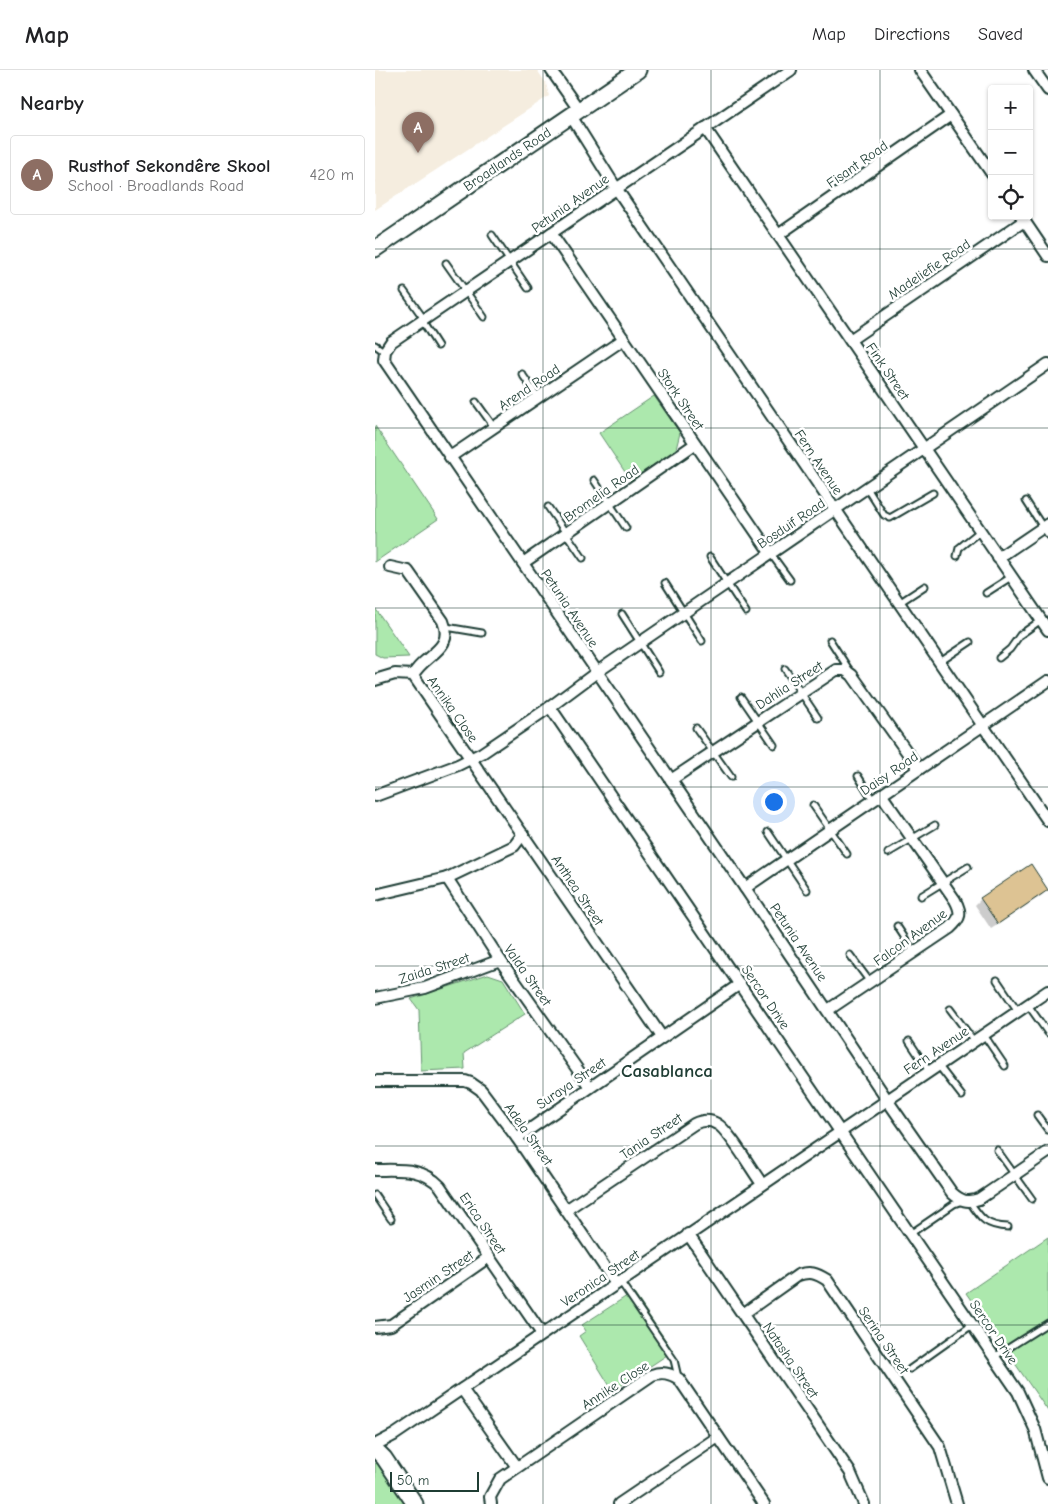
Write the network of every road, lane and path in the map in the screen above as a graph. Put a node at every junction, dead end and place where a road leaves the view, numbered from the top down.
1 (551, 70) edge
2 (638, 70) edge
3 (791, 70) edge
4 (920, 70) edge
5 (1034, 70) edge
6 (1048, 90) edge
7 (575, 113) junction
8 (951, 115) junction
9 (705, 128) junction
10 (988, 168) edge
11 (616, 188) junction
12 (1019, 220) edge
13 (1023, 220) edge
14 (551, 233) junction
15 (778, 234) junction
16 (492, 235) dead end
17 (375, 249) edge
18 (1048, 256) edge
19 (509, 262) junction
20 (447, 264) dead end
21 (528, 288) dead end
22 (404, 291) dead end
23 (466, 291) junction
24 (484, 317) dead end
25 (423, 321) junction
26 (624, 339) junction
27 (850, 340) junction
28 (375, 345) edge
29 (438, 346) dead end
30 (385, 352) junction
31 (1048, 364) edge
32 (521, 374) dead end
33 (538, 398) junction
34 (476, 402) dead end
35 (494, 427) junction
36 (695, 444) junction
37 (924, 449) junction
38 (450, 457) junction
39 (594, 480) dead end
40 (867, 488) junction
41 (933, 494) dead end
42 (1026, 501) dead end
43 (610, 503) junction
44 (548, 507) dead end
45 (835, 509) junction
46 (626, 528) dead end
47 (1046, 529) edge
48 (981, 532) junction
49 (566, 533) junction
50 (771, 554) junction
51 (957, 556) dead end
52 (710, 557) dead end
53 (583, 558) dead end
54 (998, 558) junction
55 (523, 563) junction
56 (390, 567) dead end
57 (1011, 577) junction
58 (790, 580) dead end
59 (665, 583) dead end
60 (727, 583) junction
61 (925, 586) dead end
62 (986, 593) dead end
63 (899, 603) junction
64 (746, 612) dead end
65 (684, 613) junction
66 (622, 614) dead end
67 (1041, 620) junction
68 (446, 627) junction
69 (1048, 630) edge
70 (482, 633) dead end
71 (830, 640) dead end
72 (702, 641) dead end
73 (970, 642) dead end
74 (639, 643) junction
75 (999, 658) dead end
76 (940, 663) junction
77 (785, 670) dead end
78 (597, 672) junction
79 (659, 672) dead end
80 (413, 675) junction
81 (853, 675) junction
82 (375, 680) edge
83 (1048, 681) edge
84 (801, 693) junction
85 (741, 697) dead end
86 (550, 707) junction
87 (818, 718) dead end
88 (757, 722) junction
89 (983, 725) junction
90 (696, 728) dead end
91 (774, 745) dead end
92 (713, 752) junction
93 (471, 758) junction
94 (919, 769) junction
95 (858, 776) dead end
96 (731, 777) dead end
97 (671, 780) junction
98 (375, 796) edge
99 (877, 797) junction
100 (813, 805) dead end
101 (1048, 821) edge
102 (935, 825) dead end
103 (830, 830) junction
104 (768, 832) dead end
105 (523, 834) junction
106 (912, 839) junction
107 (888, 852) dead end
108 (847, 854) dead end
109 (786, 860) junction
110 (968, 867) dead end
111 (447, 878) junction
112 (943, 883) junction
113 (745, 888) junction
114 (807, 890) dead end
115 (375, 896) edge
116 (921, 896) dead end
117 (897, 926) dead end
118 (914, 952) junction
119 (850, 955) dead end
120 (500, 960) junction
121 (997, 980) dead end
122 (870, 982) junction
123 (740, 984) junction
124 (1048, 990) edge
125 (375, 998) edge
126 (1027, 1004) junction
127 (950, 1009) dead end
128 (828, 1010) junction
129 (1018, 1011) junction
130 (1048, 1033) edge
131 (983, 1034) junction
132 (662, 1037) junction
133 (974, 1040) junction
134 (909, 1041) dead end
135 (938, 1065) junction
136 (1005, 1066) dead end
137 (929, 1071) junction
138 (375, 1082) edge
139 (590, 1087) junction
140 (962, 1096) dead end
141 (887, 1100) junction
142 (1037, 1115) dead end
143 (1048, 1130) edge
144 (840, 1131) junction
145 (517, 1138) junction
146 (997, 1150) dead end
147 (1048, 1152) edge
148 (375, 1170) edge
149 (1015, 1175) junction
150 (762, 1184) junction
151 (375, 1195) edge
152 (1031, 1199) dead end
153 (967, 1201) junction
154 (566, 1210) junction
155 (391, 1220) dead end
156 (1008, 1227) dead end
157 (689, 1234) junction
158 (910, 1234) junction
159 (489, 1257) junction
160 (618, 1283) junction
161 (743, 1314) junction
162 (1048, 1323) edge
163 (972, 1325) junction
164 (375, 1327) edge
165 (542, 1334) junction
166 (994, 1357) junction
167 (910, 1369) dead end
168 (679, 1379) junction
169 (461, 1389) junction
170 (718, 1437) junction
171 (375, 1445) edge
172 (375, 1449) edge
173 (517, 1467) junction
174 (1048, 1478) edge
175 (415, 1504) edge
176 (491, 1504) edge
177 (619, 1504) edge
178 (764, 1504) edge
179 (864, 1504) edge
180 (957, 1504) edge

1 - 7 street, Fern Avenue
2 - 7 main road, Broadlands Road
3 - 9 street, Petunia Avenue
4 - 8 street
5 - 6 street
7 - 11 street, Fern Avenue
7 - 17 main road, Broadlands Road
8 - 10 street
8 - 15 street, Fisant Road
9 - 11 street, Petunia Avenue
9 - 15 street, Fink Street
11 - 14 street, Petunia Avenue
11 - 45 street, Fern Avenue
12 - 27 street, Madeliefie Road
13 - 18 street
14 - 19 street, Petunia Avenue
14 - 26 street, Stork Street
15 - 27 street, Fink Street
16 - 19 lane
19 - 21 lane
19 - 23 street, Petunia Avenue
20 - 23 lane
22 - 25 lane
23 - 24 lane
23 - 25 street, Petunia Avenue
25 - 29 lane
25 - 30 street, Petunia Avenue
26 - 33 street, Arend Road
26 - 36 street, Stork Street
27 - 37 street, Fink Street
28 - 30 lane
30 - 38 street, Petunia Avenue
31 - 37 street, Bosduif Road
32 - 33 lane
33 - 35 street, Arend Road
34 - 35 lane
35 - 38 street, Arend Road
36 - 43 street, Bromelia Road
36 - 50 street, Stork Street
37 - 40 street, Bosduif Road
37 - 48 street, Fink Street
38 - 55 street, Petunia Avenue
39 - 43 lane
40 - 41 lane
40 - 45 street, Bosduif Road
42 - 47 lane
43 - 46 lane
43 - 49 street, Bromelia Road
44 - 49 lane
45 - 50 street, Bosduif Road
45 - 63 street, Fern Avenue
47 - 54 street
48 - 51 lane
48 - 54 street, Fink Street
49 - 53 lane
49 - 55 street, Bromelia Road
50 - 58 lane, Stork Street
50 - 60 street, Bosduif Road
52 - 60 lane
54 - 57 street, Fink Street
55 - 78 street, Petunia Avenue
56 - 68 street
57 - 62 lane
57 - 67 street, Fink Street
59 - 65 lane
60 - 64 lane
60 - 65 street, Bosduif Road
61 - 63 lane
63 - 76 street, Fern Avenue
65 - 72 lane
65 - 74 street, Bosduif Road
66 - 74 lane
67 - 69 street, Fink Street
67 - 75 lane
68 - 70 lane
68 - 80 street, Annika Close
71 - 81 lane
73 - 76 lane
74 - 78 street, Bosduif Road
74 - 79 lane
76 - 89 street, Fern Avenue
77 - 84 lane
78 - 86 street, Bosduif Road
78 - 97 street, Petunia Avenue
80 - 82 street, Annika Close
80 - 93 street, Annika Close
81 - 84 street, Dahlia Street
81 - 94 street
83 - 89 street, Daisy Road
84 - 87 lane
84 - 88 street, Dahlia Street
85 - 88 lane
86 - 93 street
86 - 123 street, Sercor Drive
88 - 91 lane
88 - 92 street, Dahlia Street
89 - 94 street, Daisy Road
89 - 101 street, Fern Avenue
90 - 92 lane
92 - 96 lane
92 - 97 street, Dahlia Street
93 - 98 street
93 - 105 street, Anthea Street
94 - 99 street, Daisy Road
95 - 99 lane
97 - 113 street, Petunia Avenue
99 - 103 street, Daisy Road
99 - 106 street, Falcon Avenue
100 - 103 lane
102 - 106 lane
103 - 108 lane
103 - 109 street, Daisy Road
104 - 109 lane
105 - 111 street
105 - 132 street, Anthea Street
106 - 107 lane
106 - 112 street, Falcon Avenue
109 - 113 street, Daisy Road
109 - 114 lane
110 - 112 lane
111 - 115 street
111 - 120 street, Valda Street
112 - 116 lane
112 - 118 street, Falcon Avenue
113 - 128 street, Petunia Avenue
117 - 118 lane
118 - 122 street, Falcon Avenue
119 - 122 lane
120 - 125 street, Zaida Street
120 - 139 street, Valda Street
121 - 129 lane
122 - 128 street, Falcon Avenue
123 - 132 street, Suraya Street
123 - 144 street, Sercor Drive
124 - 126 street, Fern Avenue
126 - 129 street, Fern Avenue
126 - 130 lane
127 - 133 lane
128 - 141 street, Petunia Avenue
129 - 131 street, Fern Avenue
131 - 133 street, Fern Avenue
131 - 136 lane
132 - 139 street, Suraya Street
133 - 135 street, Fern Avenue
134 - 137 lane
135 - 137 street, Fern Avenue
135 - 140 lane
137 - 141 street, Fern Avenue
138 - 145 street, Adela Street
139 - 145 street, Suraya Street
141 - 144 street, Fern Avenue
141 - 153 street, Petunia Avenue
142 - 143 lane
144 - 150 street, Veronica Street
144 - 158 street, Sercor Drive
145 - 154 street, Adela Street
146 - 149 lane
147 - 149 street
148 - 159 street, Erica Street
149 - 152 lane
149 - 153 street
150 - 154 street, Tania Street
150 - 157 street, Veronica Street
151 - 155 lane
153 - 156 lane
153 - 158 lane
154 - 160 street, Adela Street
157 - 160 street, Veronica Street
157 - 161 street, Natasha Street
158 - 163 street, Sercor Drive
159 - 164 street, Jasmin Street
159 - 165 street, Erica Street
160 - 165 street, Veronica Street
160 - 168 lane
161 - 179 street, Natasha Street
161 - 180 street, Serina Street
162 - 166 lane
163 - 166 street, Sercor Drive
163 - 167 lane
165 - 169 street, Veronica Street
166 - 174 street, Sercor Drive
168 - 170 street
168 - 173 street, Annike Close
169 - 171 street, Veronica Street
169 - 173 street
170 - 177 street
170 - 178 street
172 - 175 main road
173 - 176 street, Annike Close

